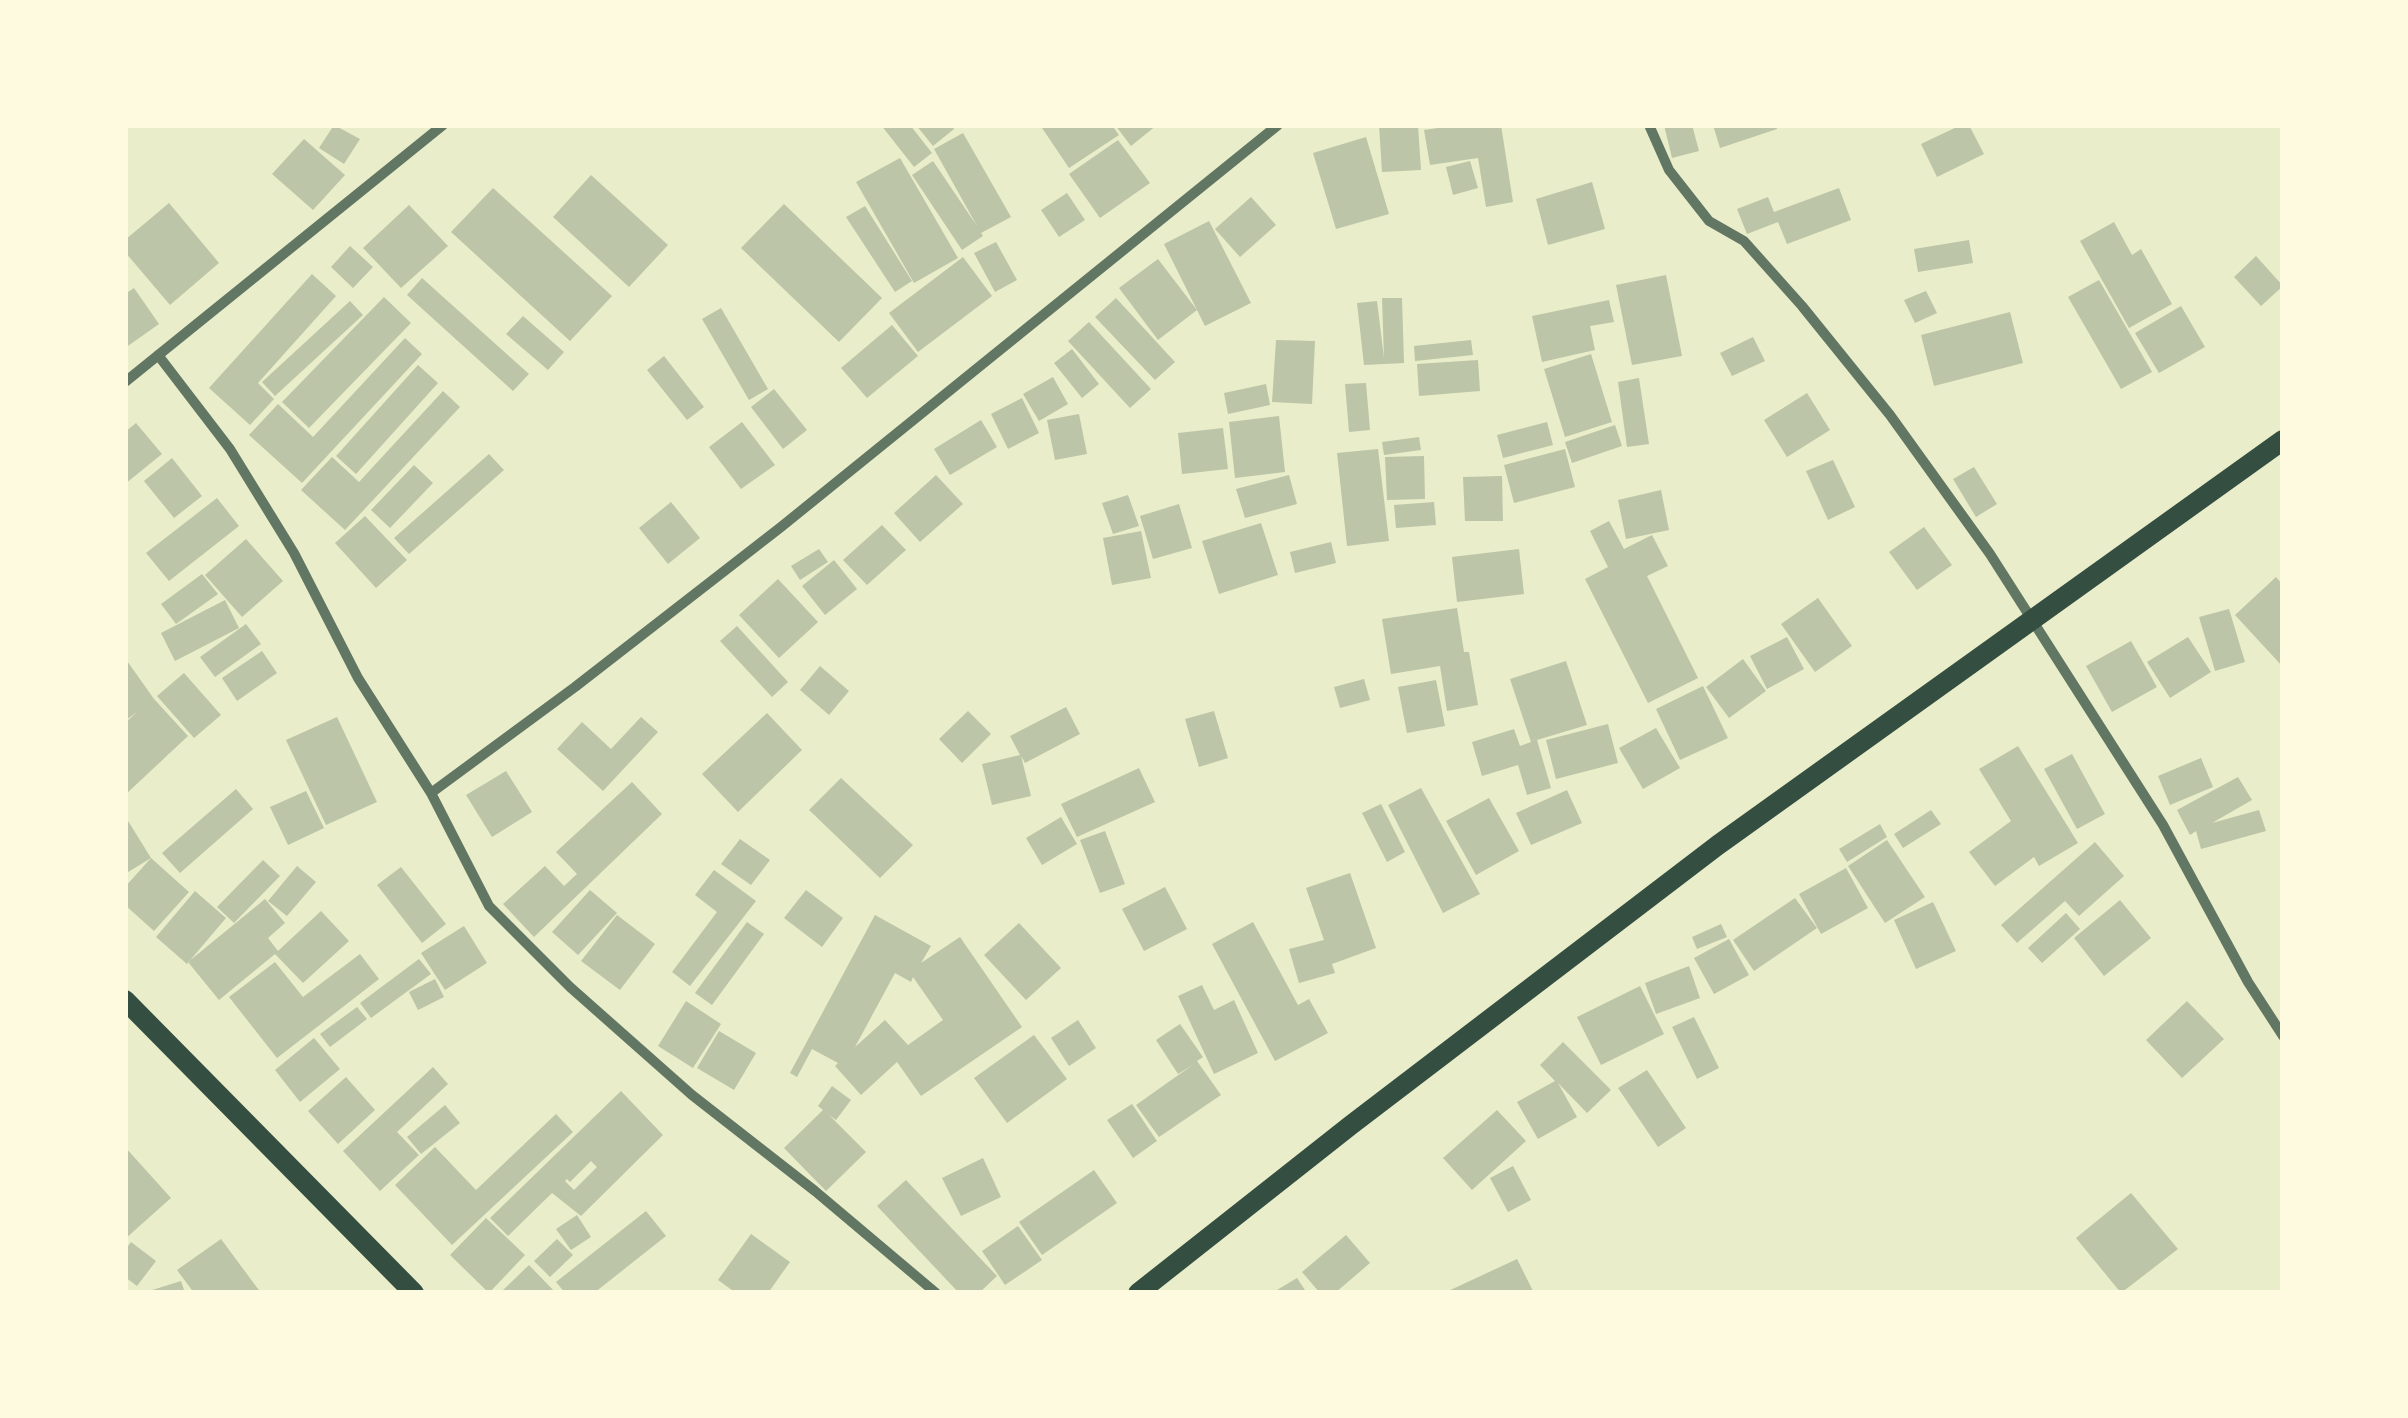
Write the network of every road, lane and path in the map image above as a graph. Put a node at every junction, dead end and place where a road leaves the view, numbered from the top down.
1 (443, 125) edge
2 (1278, 125) edge
3 (1649, 125) edge
4 (158, 355) junction
5 (125, 382) edge
6 (2283, 440) edge
7 (2030, 620) junction
8 (430, 793) junction
9 (125, 1000) edge
10 (2283, 1036) edge
11 (414, 1293) edge
12 (936, 1293) edge
13 (1138, 1293) edge

1 - 4 street
2 - 8 street
3 - 7 street
4 - 5 street
4 - 8 street
6 - 7 main road
7 - 10 street
7 - 13 main road
8 - 12 street
9 - 11 main road

